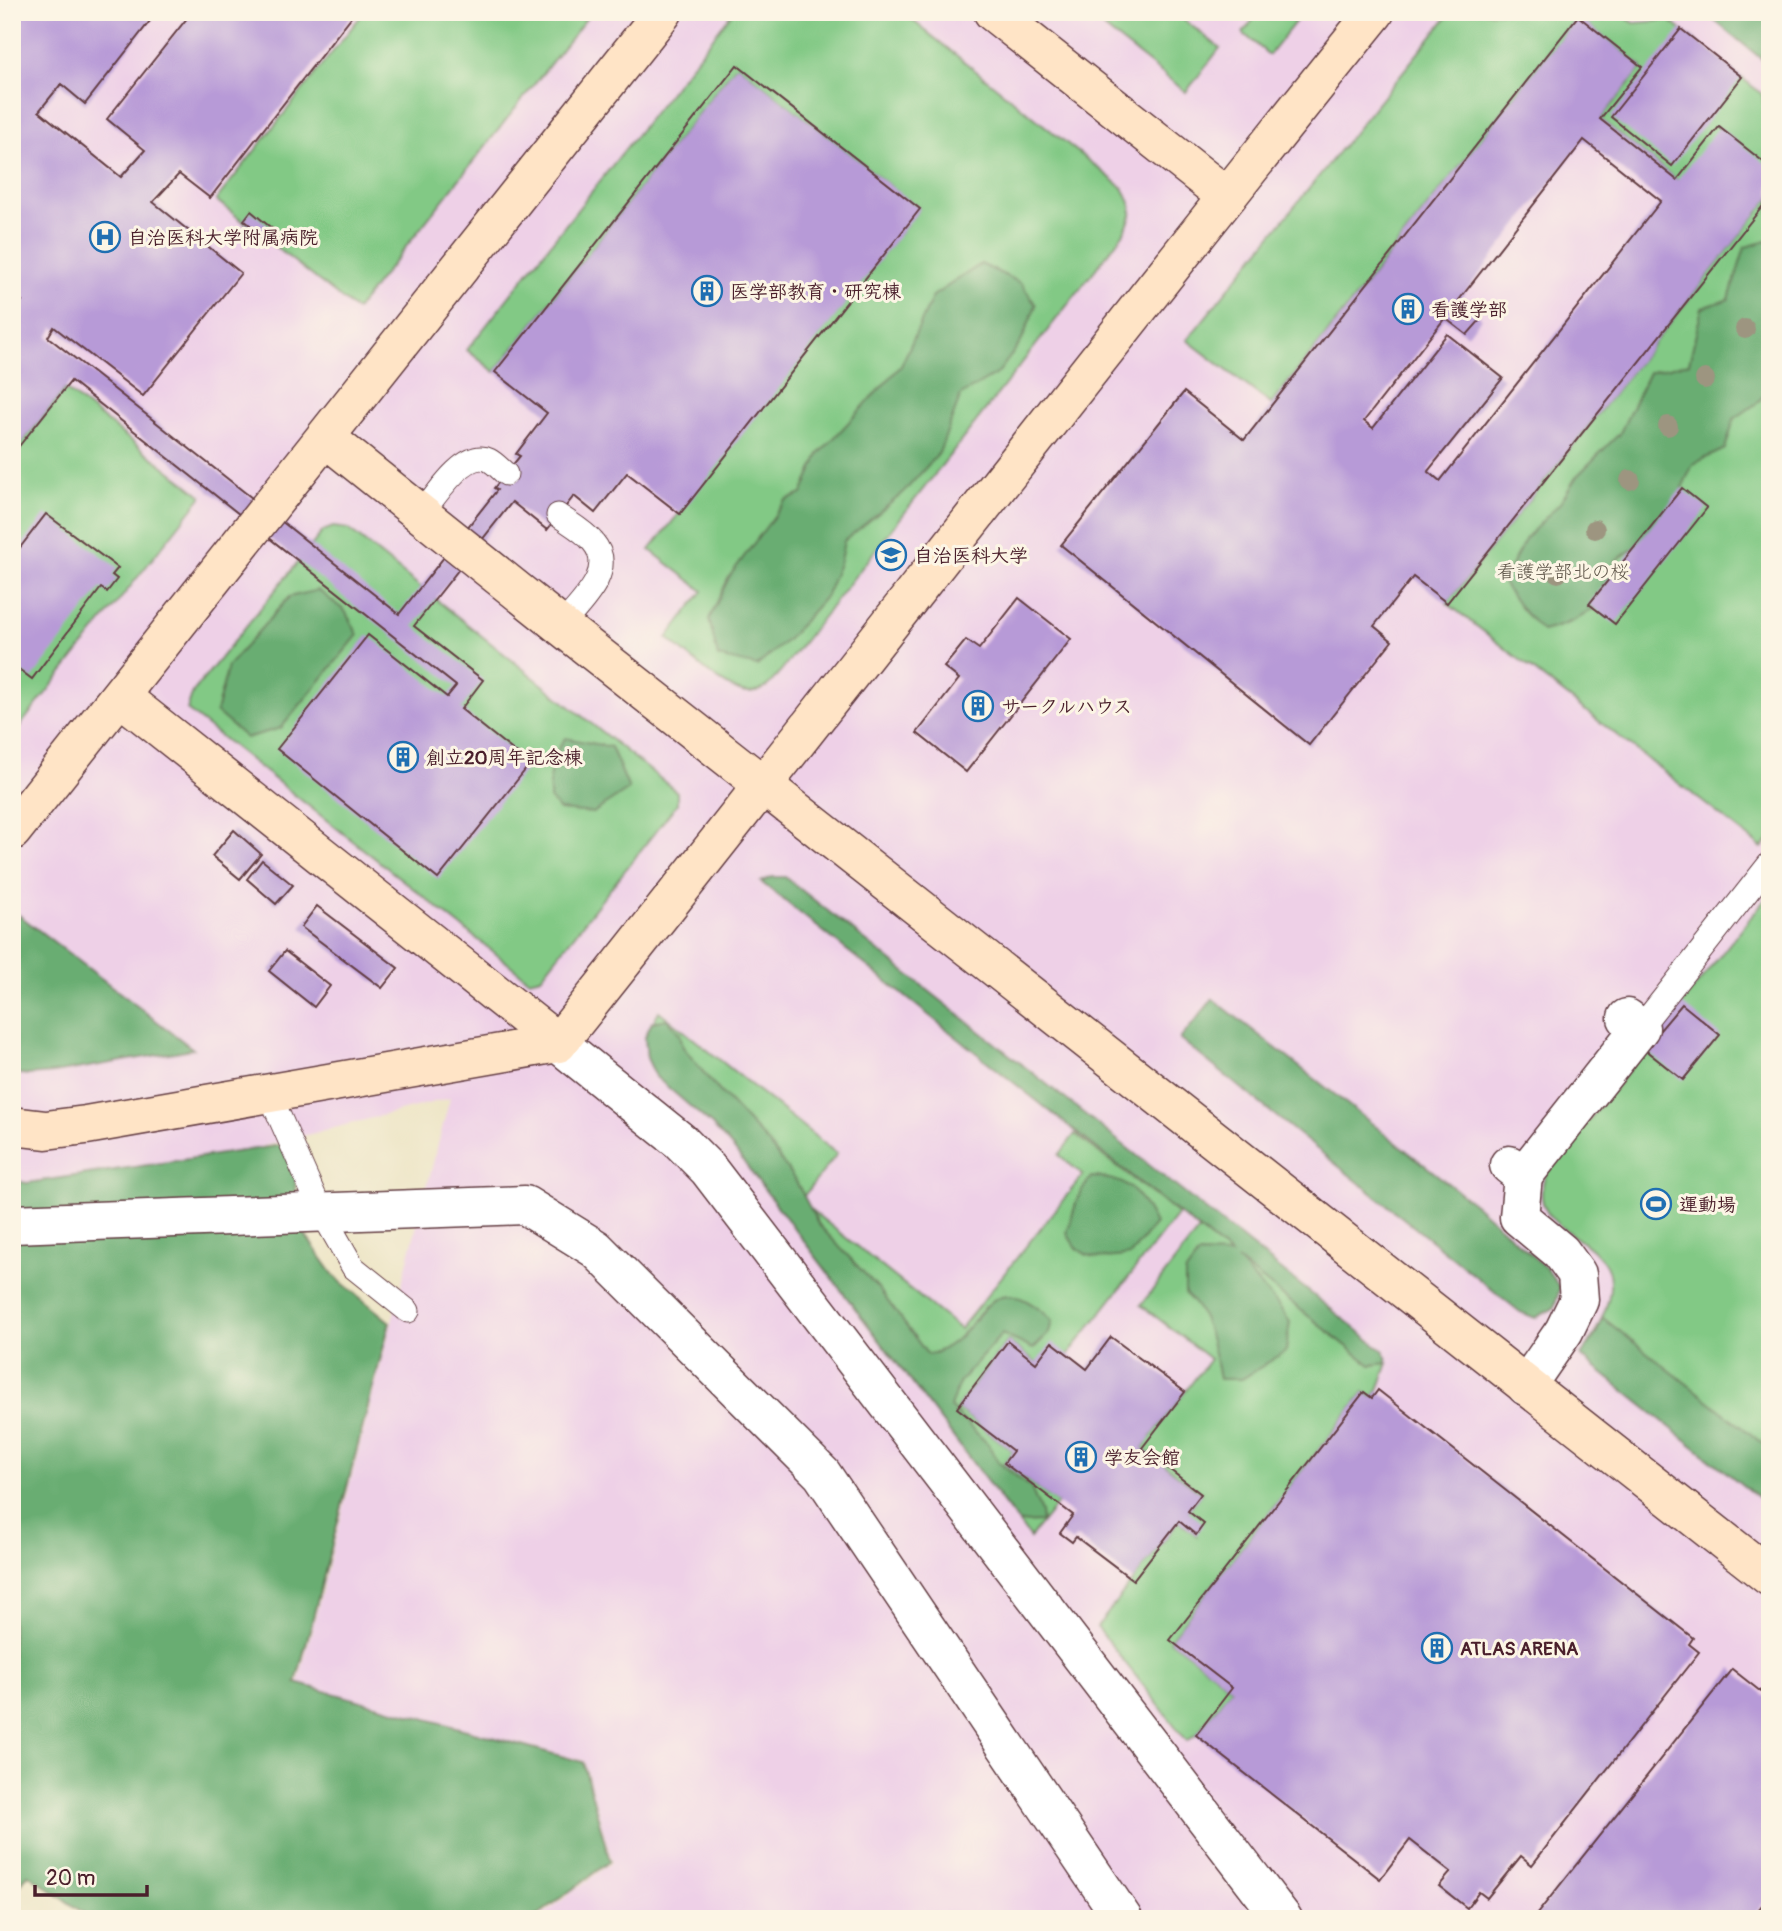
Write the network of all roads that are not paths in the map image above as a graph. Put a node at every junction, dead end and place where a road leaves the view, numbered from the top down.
1 (663, 12) edge
2 (993, 12) edge
3 (1375, 12) edge
4 (1226, 196) junction
5 (326, 438) junction
6 (506, 474) dead end
7 (421, 515) junction
8 (558, 515) dead end
9 (561, 626) junction
10 (120, 696) junction
11 (764, 785) junction
12 (12, 831) edge
13 (1770, 863) edge
14 (1634, 1023) joint
15 (558, 1043) junction
16 (270, 1093) junction
17 (12, 1126) edge
18 (321, 1211) junction
19 (12, 1224) edge
20 (408, 1311) dead end
21 (1526, 1386) junction
22 (1770, 1577) edge
23 (1122, 1919) edge
24 (1283, 1919) edge

1 - 5 street
2 - 4 street
3 - 4 street
4 - 11 street
5 - 7 street
5 - 10 street
6 - 7 lane
7 - 9 street
8 - 9 lane
9 - 11 street
10 - 12 street
10 - 15 street
11 - 15 street
11 - 21 street
13 - 14 lane
14 - 21 street
15 - 16 street
15 - 24 street
16 - 17 street
16 - 18 lane
18 - 19 street
18 - 20 lane
18 - 23 street
21 - 22 street

